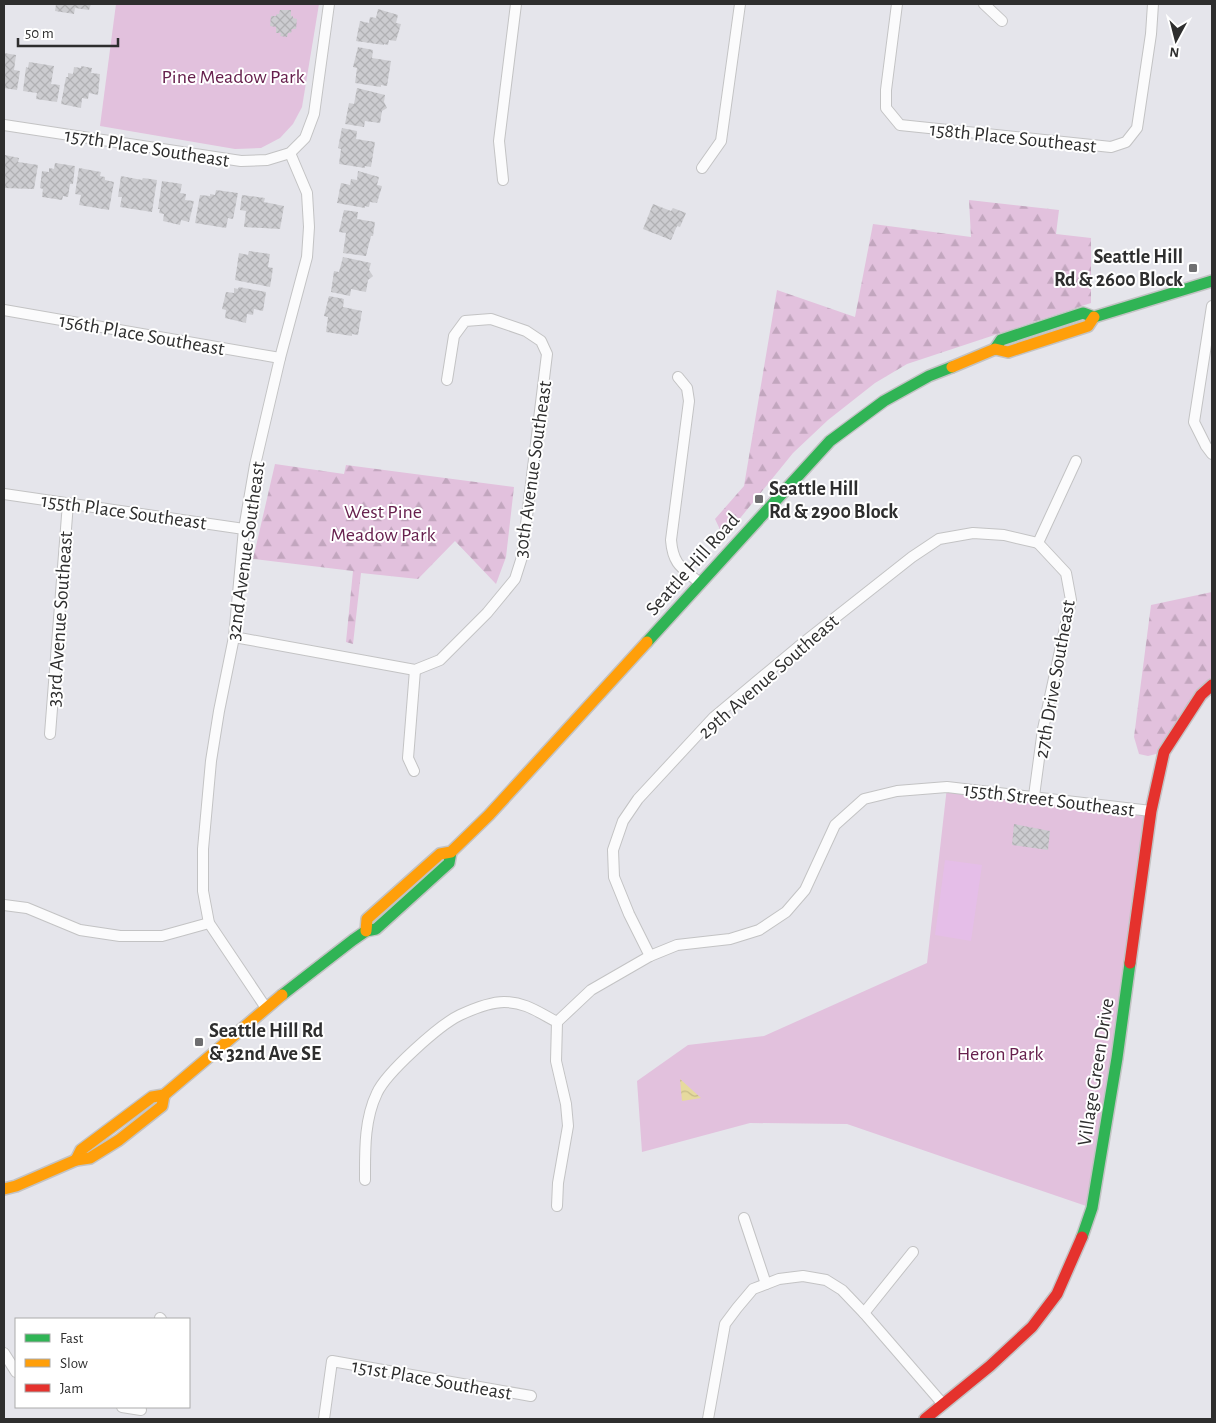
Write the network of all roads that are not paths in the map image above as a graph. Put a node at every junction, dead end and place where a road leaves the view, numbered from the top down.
1 (329, 4) edge
2 (516, 4) edge
3 (740, 4) edge
4 (897, 4) edge
5 (984, 4) edge
6 (1153, 4) edge
7 (1002, 22) dead end
8 (4, 125) edge
9 (290, 153) junction
10 (702, 168) dead end
11 (503, 180) dead end
12 (1212, 281) edge
13 (1212, 306) edge
14 (4, 310) edge
15 (280, 358) junction
16 (1208, 361) edge
17 (678, 377) dead end
18 (447, 380) dead end
19 (1212, 454) edge
20 (1076, 461) dead end
21 (4, 494) edge
22 (68, 503) junction
23 (244, 529) junction
24 (1038, 542) junction
25 (700, 584) junction
26 (234, 637) junction
27 (415, 670) junction
28 (1212, 685) edge
29 (50, 734) dead end
30 (414, 771) dead end
31 (1034, 796) junction
32 (1151, 811) junction
33 (4, 905) edge
34 (209, 923) junction
35 (650, 956) junction
36 (266, 1008) junction
37 (557, 1022) junction
38 (365, 1180) dead end
39 (4, 1189) edge
40 (556, 1206) dead end
41 (744, 1218) dead end
42 (913, 1252) dead end
43 (766, 1284) junction
44 (864, 1313) junction
45 (4, 1353) edge
46 (15, 1370) edge
47 (532, 1396) dead end
48 (942, 1404) junction
49 (126, 1408) edge
50 (141, 1412) edge
51 (324, 1419) edge
52 (708, 1419) edge
53 (925, 1419) edge

1 - 9 street
2 - 11 street
3 - 10 street
4 - 6 street, 158th Place Southeast
5 - 7 street
8 - 9 street, 157th Place Southeast
9 - 15 street, 32nd Avenue Southeast
12 - 25 main road, Seattle Hill Road
13 - 16 street
14 - 15 street, 156th Place Southeast
15 - 23 street, 32nd Avenue Southeast
16 - 19 street
17 - 25 street
18 - 27 street, 30th Avenue Southeast
20 - 24 street
21 - 22 street, 155th Place Southeast
22 - 23 street, 155th Place Southeast
22 - 29 street, 33rd Avenue Southeast
23 - 26 street, 32nd Avenue Southeast
24 - 31 street, 27th Drive Southeast
24 - 35 street, 29th Avenue Southeast
25 - 36 main road, Seattle Hill Road
26 - 27 street
26 - 34 street, 32nd Avenue Southeast
27 - 30 street
28 - 32 main road, Village Green Drive
31 - 32 street, 155th Street Southeast
31 - 35 street, 155th Street Southeast
32 - 48 main road, Village Green Drive
33 - 34 street
34 - 36 street, 32nd Avenue Southeast
35 - 37 street, 155th Street Southeast
36 - 39 main road, Seattle Hill Road
37 - 38 street
37 - 40 street
41 - 43 street
42 - 44 street
43 - 44 street
43 - 52 street
44 - 48 street
45 - 46 street
47 - 51 street, 151st Place Southeast
48 - 53 main road, Village Green Drive
49 - 50 street

